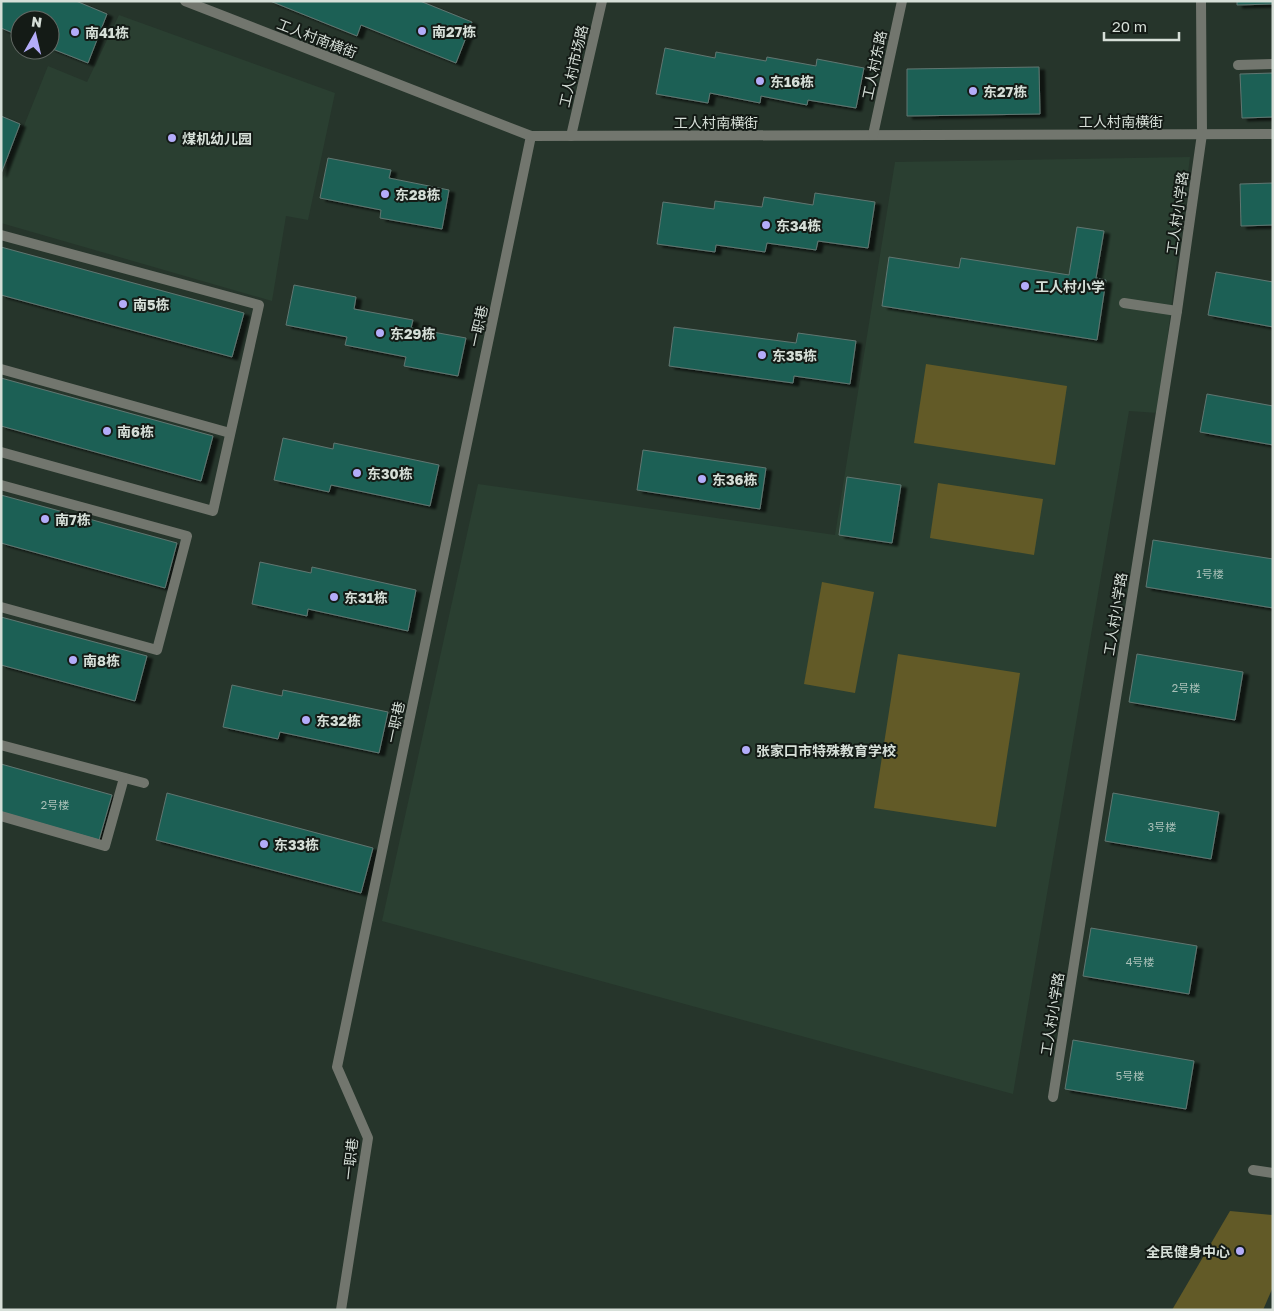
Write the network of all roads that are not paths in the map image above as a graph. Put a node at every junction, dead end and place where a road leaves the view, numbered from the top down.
1 (185, 1) edge
2 (602, 1) edge
3 (902, 1) edge
4 (1201, 1) edge
5 (1238, 64) dead end
6 (1273, 64) edge
7 (1202, 134) junction
8 (1273, 134) edge
9 (531, 136) junction
10 (571, 136) junction
11 (873, 136) junction
12 (1, 235) edge
13 (1124, 303) dead end
14 (1177, 311) junction
15 (1, 369) edge
16 (230, 433) junction
17 (1, 452) edge
18 (1, 485) edge
19 (1, 606) edge
20 (1, 745) edge
21 (124, 778) junction
22 (144, 784) dead end
23 (1, 816) edge
24 (1053, 1097) dead end
25 (1253, 1170) dead end
26 (1273, 1173) edge
27 (341, 1310) edge

1 - 9 street, 工人村南横街
2 - 10 street, 工人村市场路
3 - 11 street, 工人村东路
4 - 7 street, 工人村小学路
5 - 6 street
7 - 8 street, 工人村南横街
7 - 11 street, 工人村南横街
7 - 14 street, 工人村小学路
9 - 10 street, 工人村南横街
9 - 27 street, 一职巷
10 - 11 street, 工人村南横街
12 - 16 street
13 - 14 street
14 - 24 street, 工人村小学路
15 - 16 street
16 - 17 street
18 - 19 street
20 - 21 street
21 - 22 street
21 - 23 street
25 - 26 street

